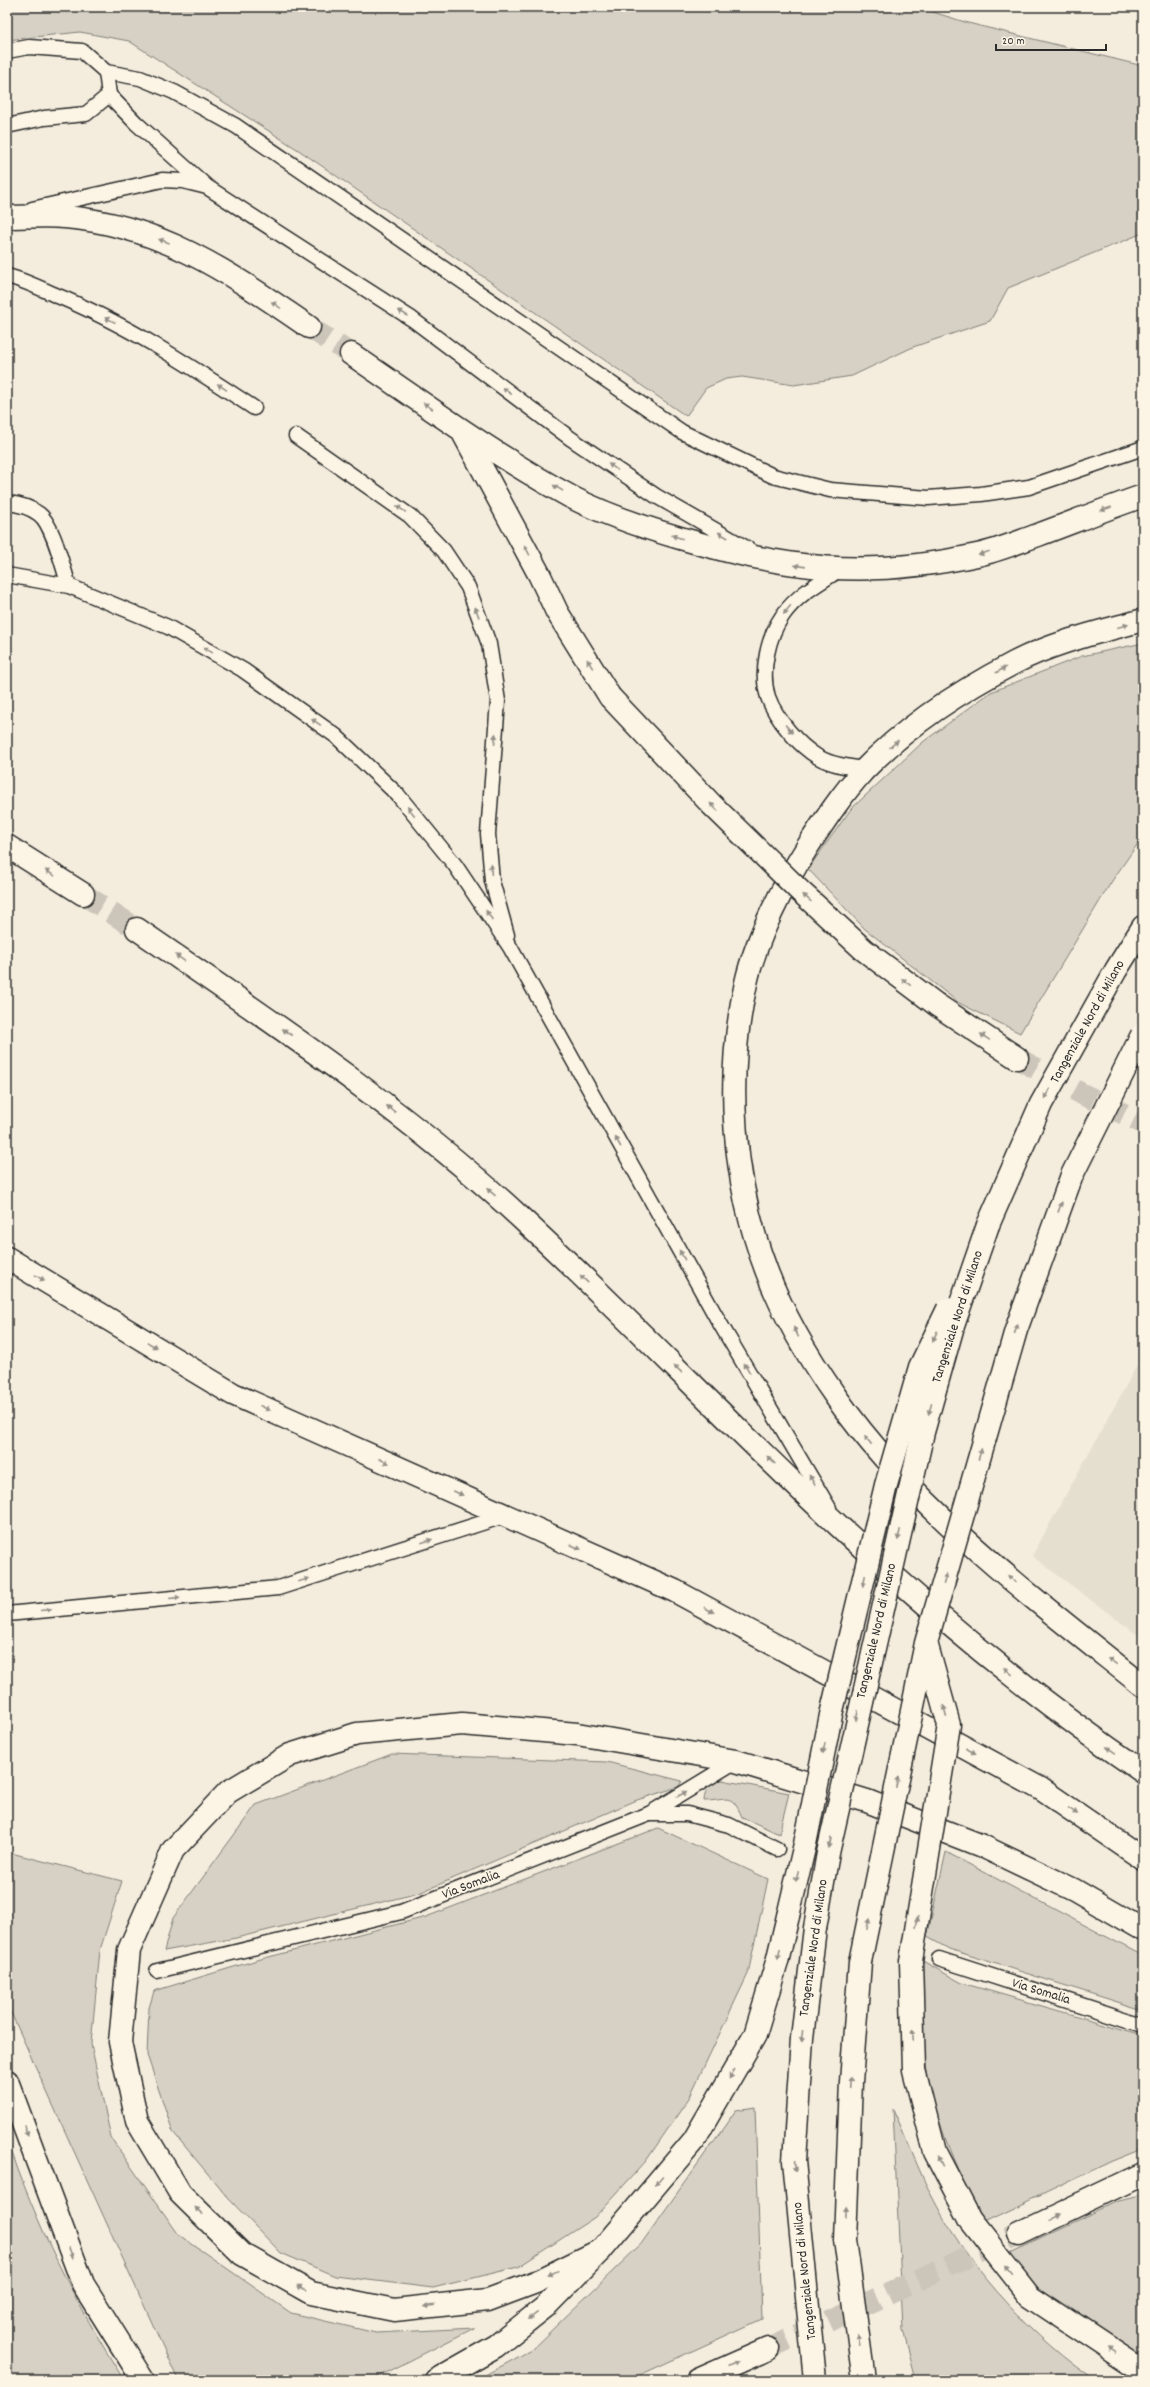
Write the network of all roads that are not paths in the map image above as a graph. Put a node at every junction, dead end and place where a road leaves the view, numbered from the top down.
1 (7, 51) edge
2 (106, 72) junction
3 (109, 95) junction
4 (7, 126) edge
5 (207, 187) junction
6 (7, 215) edge
7 (7, 276) edge
8 (309, 326) tunnel mouth
9 (351, 354) tunnel mouth
10 (254, 408) dead end
11 (460, 428) junction
12 (296, 436) dead end
13 (1143, 448) edge
14 (1143, 496) edge
15 (7, 503) edge
16 (769, 562) junction
17 (839, 570) junction
18 (7, 575) edge
19 (69, 586) junction
20 (1143, 620) edge
21 (865, 769) junction
22 (7, 846) edge
23 (83, 894) tunnel mouth
24 (1143, 927) edge
25 (137, 929) tunnel mouth
26 (510, 947) junction
27 (1143, 1034) edge
28 (1017, 1058) tunnel mouth
29 (988, 1225) junction
30 (7, 1258) edge
31 (507, 1516) junction
32 (839, 1526) junction
33 (7, 1614) edge
34 (926, 1643) junction
35 (1143, 1686) edge
36 (736, 1761) junction
37 (1143, 1772) edge
38 (649, 1814) junction
39 (776, 1849) dead end
40 (1143, 1859) edge
41 (1143, 1930) edge
42 (939, 1959) dead end
43 (157, 1971) dead end
44 (1143, 2025) edge
45 (7, 2081) edge
46 (1143, 2174) edge
47 (1019, 2233) tunnel mouth
48 (601, 2250) junction
49 (768, 2349) tunnel mouth
50 (1143, 2371) edge
51 (143, 2380) edge
52 (436, 2380) edge
53 (698, 2380) edge
54 (816, 2380) edge
55 (864, 2380) edge

1 - 2 lane
2 - 3 lane
2 - 13 lane
3 - 4 lane
3 - 5 lane
5 - 6 lane
16 -> 5 lane
8 -> 6 highway
10 -> 7 lane
11 -> 9 highway
16 -> 11 highway
28 -> 11 highway, bridge
26 -> 12 lane
14 -> 17 highway
15 - 19 lane
17 -> 16 highway
17 -> 21 lane
18 - 19 lane
26 -> 19 lane
21 -> 20 highway
35 -> 21 highway
23 -> 22 highway
24 -> 29 highway, Tangenziale Nord di Milano
32 -> 25 highway
32 -> 26 lane
34 -> 27 highway, bridge
29 -> 48 highway, bridge
29 -> 54 highway, Tangenziale Nord di Milano, bridge
30 -> 31 highway
33 -> 31 lane
31 -> 40 highway
37 -> 32 highway
50 -> 34 highway, bridge
55 -> 34 highway, bridge
38 -> 36 lane
36 - 41 highway
48 -> 36 highway
38 - 39 lane, Via Somalia
38 - 43 lane, Via Somalia
42 - 44 lane, Via Somalia
45 -> 51 highway
47 -> 46 highway
48 -> 52 highway
53 -> 49 highway

